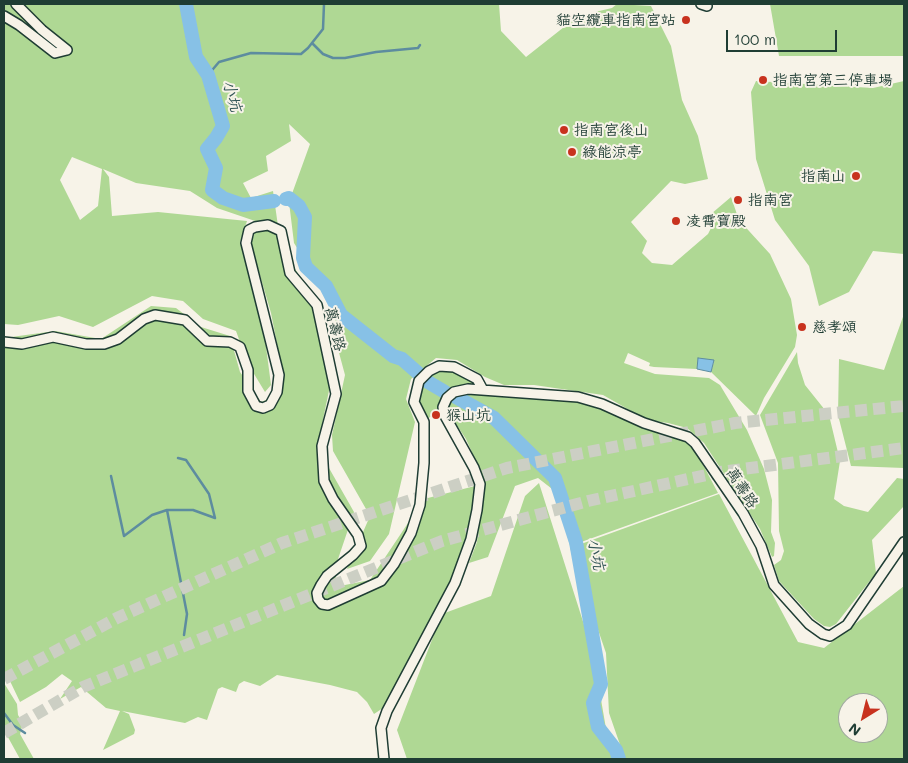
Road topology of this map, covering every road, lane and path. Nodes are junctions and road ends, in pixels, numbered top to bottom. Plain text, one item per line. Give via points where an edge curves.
1 (16, 4) edge
2 (4, 16) edge
3 (4, 342) edge
4 (483, 390) junction
5 (904, 542) edge
6 (901, 549) edge
7 (384, 759) edge

1 - 2 street via 67,50 56,53
3 - 4 street, 萬壽路 via 22,344 53,337 104,344 118,339 144,319 155,316 185,320 207,341 230,342 240,347 248,370 248,391 256,406 263,408 270,405 277,392 279,375 246,244 249,230 255,227 268,225 280,230 290,273 317,306 336,394 322,446 324,481 358,535 360,546 321,585 318,599 328,605 382,582 411,533 420,505 424,463 424,422 414,402 419,381 429,370 439,366 454,367 477,379
4 - 6 street, 萬壽路 via 578,396 688,437 696,443 743,513 761,546 774,585 809,624 823,634 830,636 847,625
4 - 7 street, 萬壽路 via 454,392 443,407 480,484 477,510 471,539 455,583 387,711 381,728
5 - 6 street, 萬壽路

